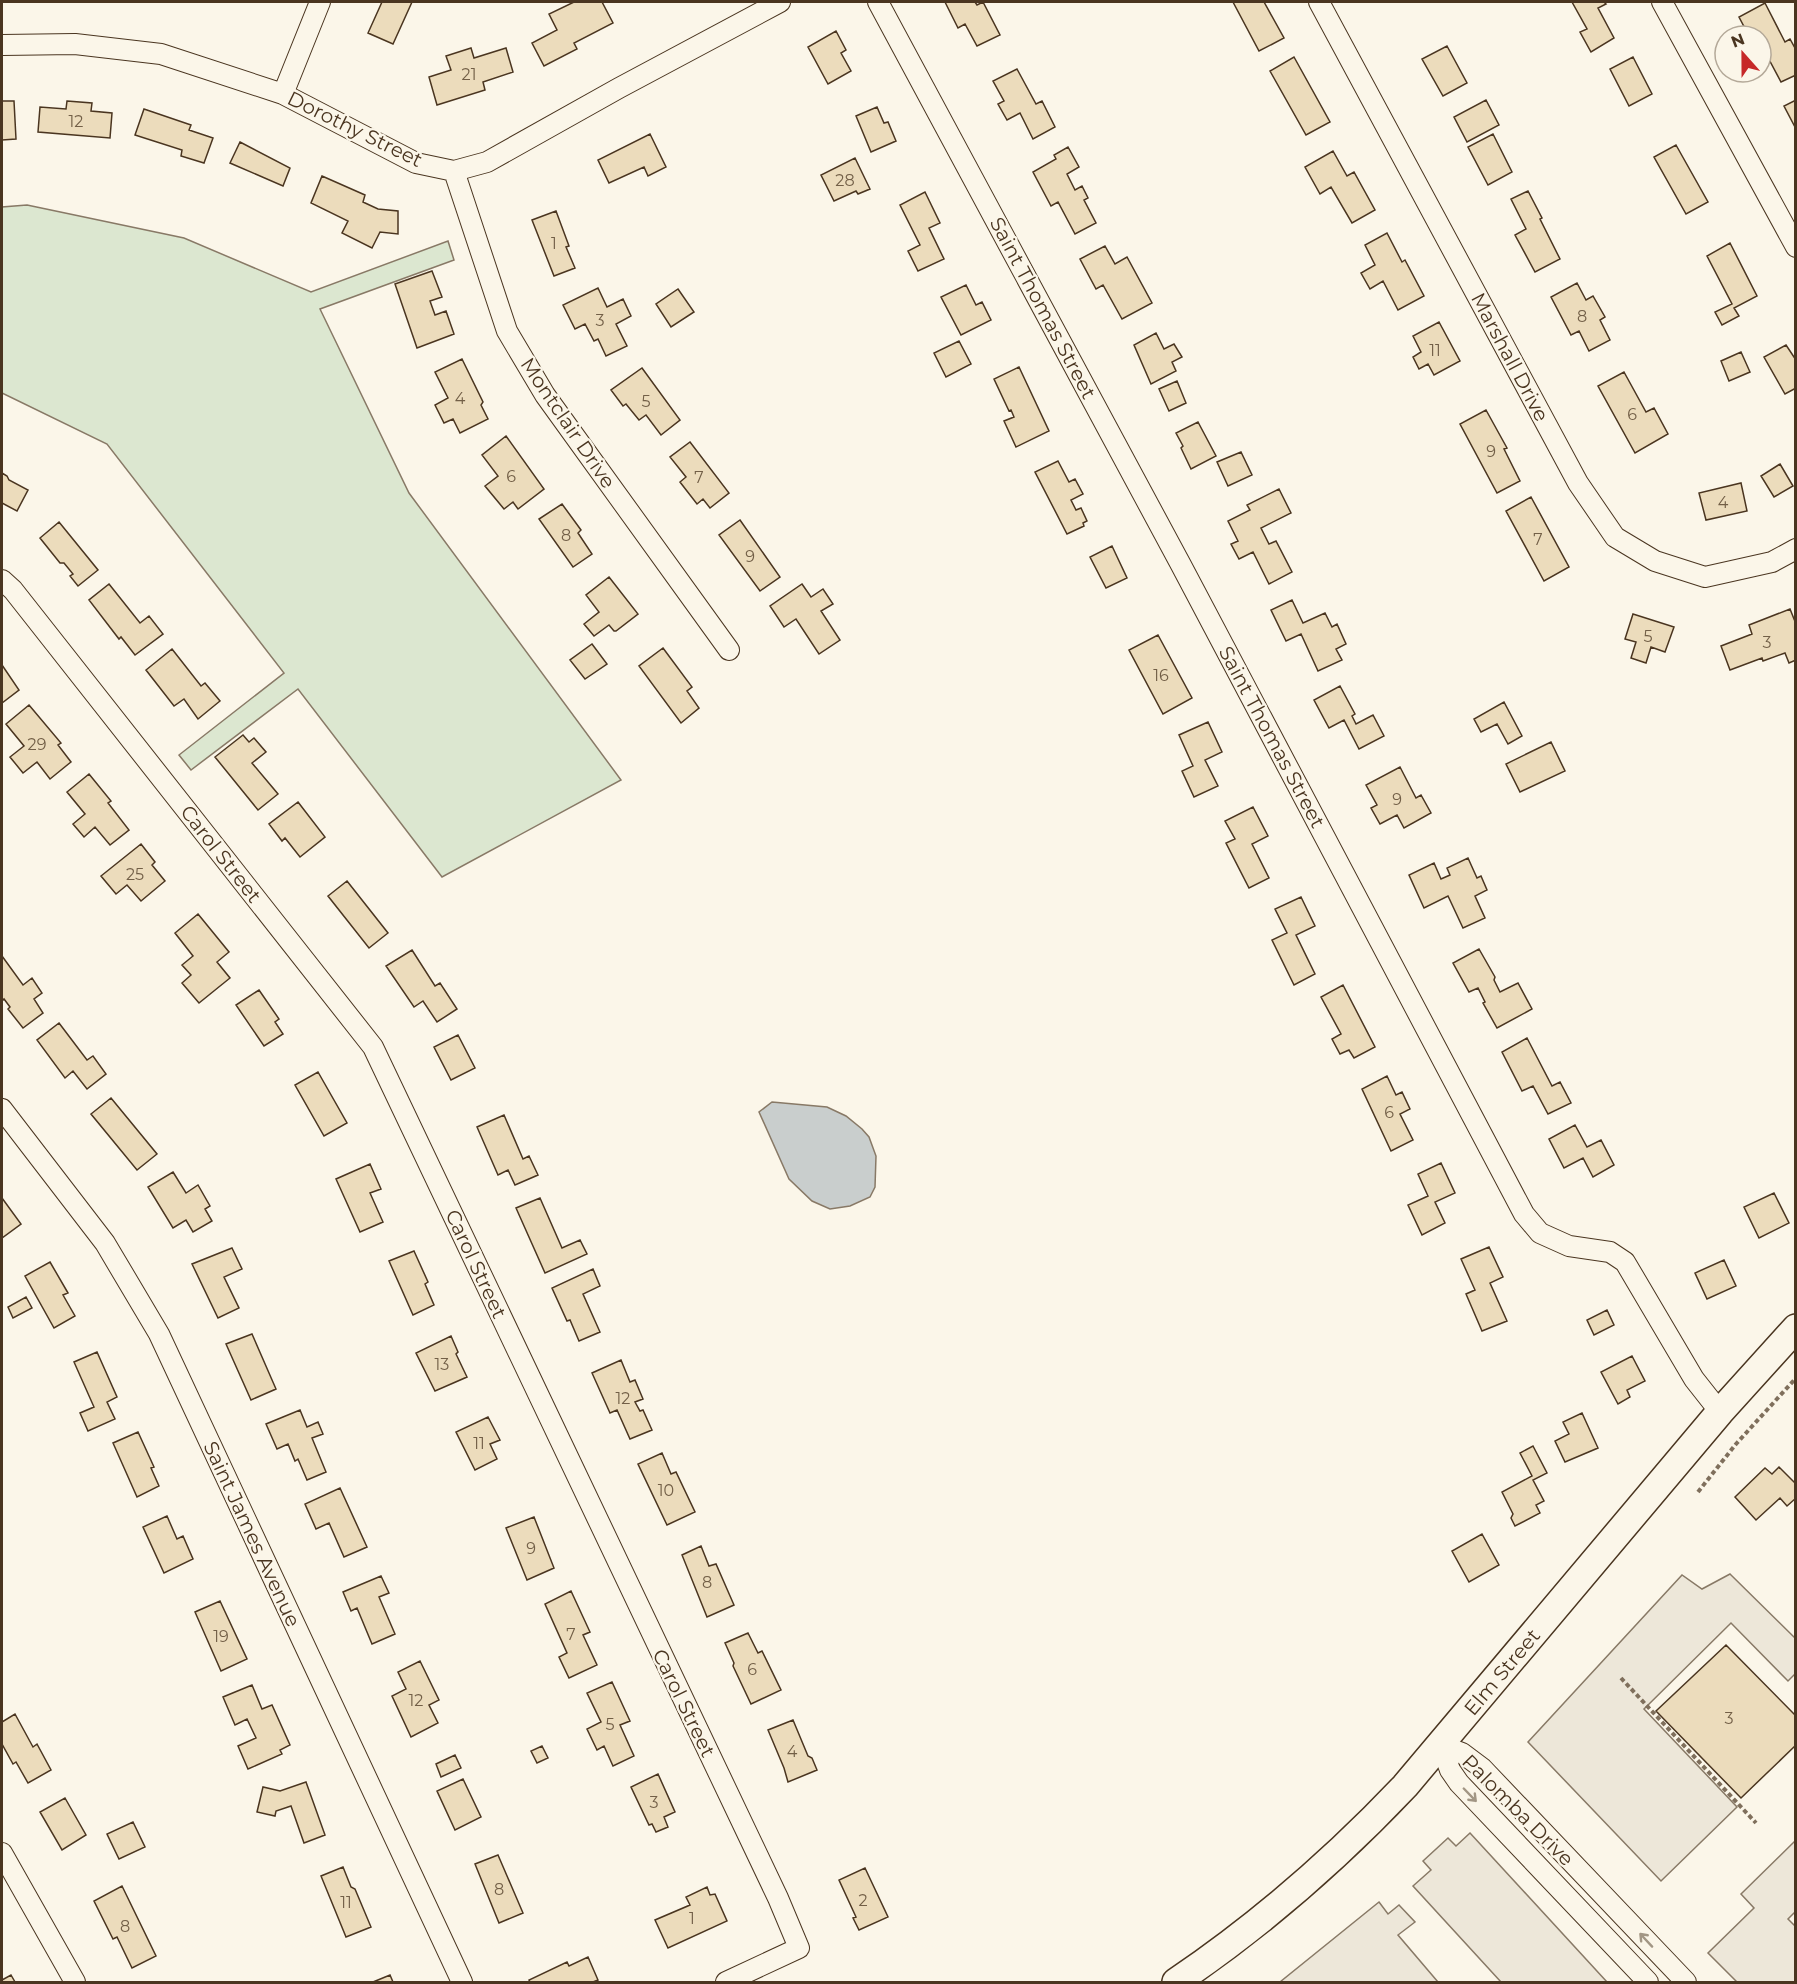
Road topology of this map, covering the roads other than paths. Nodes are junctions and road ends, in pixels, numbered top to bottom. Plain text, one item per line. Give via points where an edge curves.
1 (320, 2) edge
2 (780, 2) edge
3 (878, 2) edge
4 (1319, 2) edge
5 (1662, 2) edge
6 (2, 45) edge
7 (283, 94) junction
8 (454, 171) junction
9 (1796, 247) edge
10 (1796, 549) edge
11 (2, 580) edge
12 (729, 650) dead end
13 (2, 1109) edge
14 (1796, 1328) edge
15 (1720, 1412) junction
16 (1441, 1745) junction
17 (2, 1853) edge
18 (75, 1983) edge
19 (462, 1983) edge
20 (726, 1983) edge
21 (1176, 1983) edge
22 (1648, 1983) edge
23 (1686, 1983) edge

1 - 7 street
2 - 8 street, Dorothy Street via 488,162
3 - 15 street, Saint Thomas Street via 1524,1214 1540,1233 1569,1246 1610,1252 1625,1262 1694,1379
4 - 10 street, Marshall Drive via 1578,483 1616,537 1655,561 1705,577 1772,562
5 - 9 street
6 - 7 street, Dorothy Street via 75,44 161,54
7 - 8 street, Dorothy Street via 416,163
8 - 12 street, Montclair Drive via 507,331 545,395
11 - 20 street, Carol Street via 373,1047 799,1948
13 - 19 street, Saint James Avenue via 105,1243 159,1334
14 - 15 main road, Elm Street
15 - 16 main road, Elm Street
16 - 21 main road, Elm Street via 1333,1860 1259,1923
16 -> 22 street, Palomba Drive via 1459,1783
23 -> 16 street, Palomba Drive via 1482,1768 1462,1753
17 - 18 street

